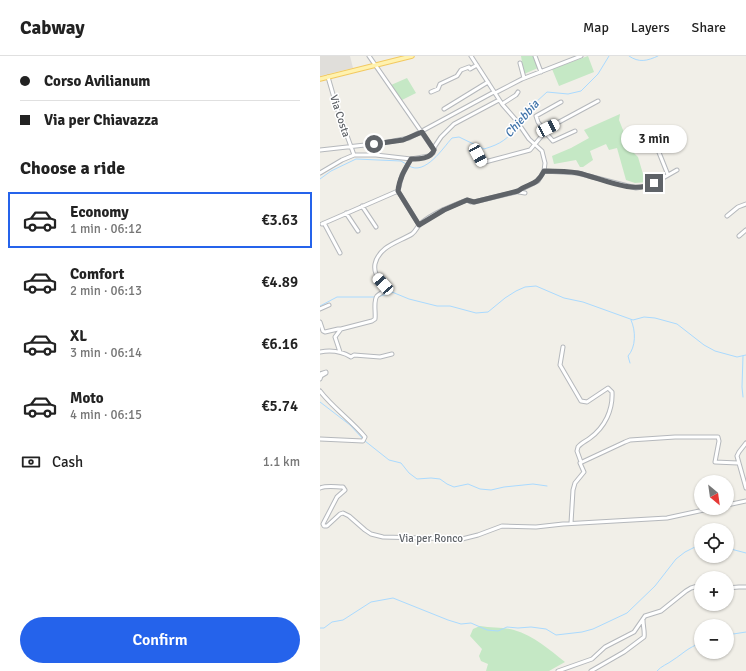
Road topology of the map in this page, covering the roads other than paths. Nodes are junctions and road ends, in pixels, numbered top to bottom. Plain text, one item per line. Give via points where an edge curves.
1 (369, 56) edge
2 (412, 56) edge
3 (471, 56) edge
4 (535, 56) edge
5 (581, 56) edge
6 (520, 63) dead end
7 (375, 65) junction
8 (477, 66) junction
9 (541, 72) junction
10 (328, 77) junction
11 (524, 78) junction
12 (320, 79) edge
13 (488, 82) junction
14 (431, 92) dead end
15 (494, 92) junction
16 (518, 92) dead end
17 (499, 100) junction
18 (598, 101) dead end
19 (561, 102) dead end
20 (502, 104) junction
21 (444, 109) dead end
22 (575, 131) dead end
23 (422, 132) junction
24 (545, 132) junction
25 (535, 144) junction
26 (656, 145) dead end
27 (350, 146) junction
28 (474, 147) dead end
29 (320, 150) edge
30 (434, 150) junction
31 (354, 156) junction
32 (410, 160) junction
33 (677, 170) dead end
34 (544, 171) junction
35 (320, 173) edge
36 (668, 175) junction
37 (398, 191) junction
38 (518, 191) junction
39 (525, 193) dead end
40 (746, 204) edge
41 (362, 206) junction
42 (346, 213) junction
43 (727, 216) dead end
44 (419, 225) junction
45 (376, 228) dead end
46 (746, 230) edge
47 (358, 231) dead end
48 (739, 236) dead end
49 (340, 253) dead end
50 (329, 305) dead end
51 (320, 309) edge
52 (320, 322) edge
53 (341, 329) junction
54 (564, 347) dead end
55 (320, 352) edge
56 (340, 352) junction
57 (392, 354) dead end
58 (320, 374) edge
59 (320, 379) edge
60 (320, 390) edge
61 (320, 439) edge
62 (746, 443) edge
63 (582, 462) junction
64 (738, 464) junction
65 (320, 488) edge
66 (746, 488) edge
67 (746, 501) edge
68 (734, 503) edge
69 (694, 512) edge
70 (571, 523) junction
71 (694, 587) edge
72 (734, 587) edge
73 (746, 588) edge
74 (643, 620) junction
75 (558, 671) edge
76 (591, 671) edge

1 - 7 street
2 - 7 main road
3 - 8 street
4 - 9 street
5 - 9 street
6 - 11 street
7 - 10 main road
7 - 23 street
8 - 13 street
8 - 14 street via 461,70 457,76 440,84 438,89
9 - 11 street
10 - 12 main road
10 - 27 street, Via Costa
11 - 15 street
13 - 15 street
13 - 21 street
15 - 17 street
15 - 23 street
16 - 20 street
17 - 20 street
17 - 30 street via 454,124 441,137
18 - 24 street
19 - 24 street via 536,116
20 - 25 street
22 - 24 street via 553,141
23 - 27 street via 403,140
23 - 30 street
24 - 25 street
25 - 28 street via 530,150 485,162 482,162
25 - 34 street via 542,151
26 - 36 street
27 - 29 street
27 - 31 street, Via Costa
30 - 32 street via 432,155
31 - 32 street via 376,155
31 - 35 street
32 - 37 street
33 - 36 street
34 - 36 street via 577,173 636,188 649,186
34 - 38 street via 538,181
37 - 41 street
37 - 44 street
38 - 39 street
38 - 44 street via 474,202 467,200
40 - 43 street
41 - 42 street
41 - 45 street
42 - 47 street
42 - 49 street via 323,224
44 - 53 street via 415,232 395,242 379,255 375,273 385,289 377,297 376,318
46 - 48 street
50 - 51 street
52 - 53 street via 325,332
53 - 56 street via 335,337
54 - 63 street via 560,365 581,401 587,402 608,388 612,392 611,408 607,418 594,435 578,447
55 - 56 street
56 - 57 street via 351,357 380,357
58 - 59 street via 326,372
60 - 61 street via 365,436 364,440
62 - 64 street via 738,452
63 - 64 street via 630,440 703,436 719,439 715,462
63 - 70 street via 584,472 573,490
64 - 66 street
65 - 70 street, Via per Ronco via 343,487 345,490 333,505 324,526 343,513 364,530 383,538 462,539 502,526 536,527
67 - 68 street
69 - 70 street, Via per Ronco via 667,518
71 - 74 street via 666,608 645,616
72 - 73 street
74 - 75 street via 634,632 605,647 592,659
74 - 76 street via 644,637

